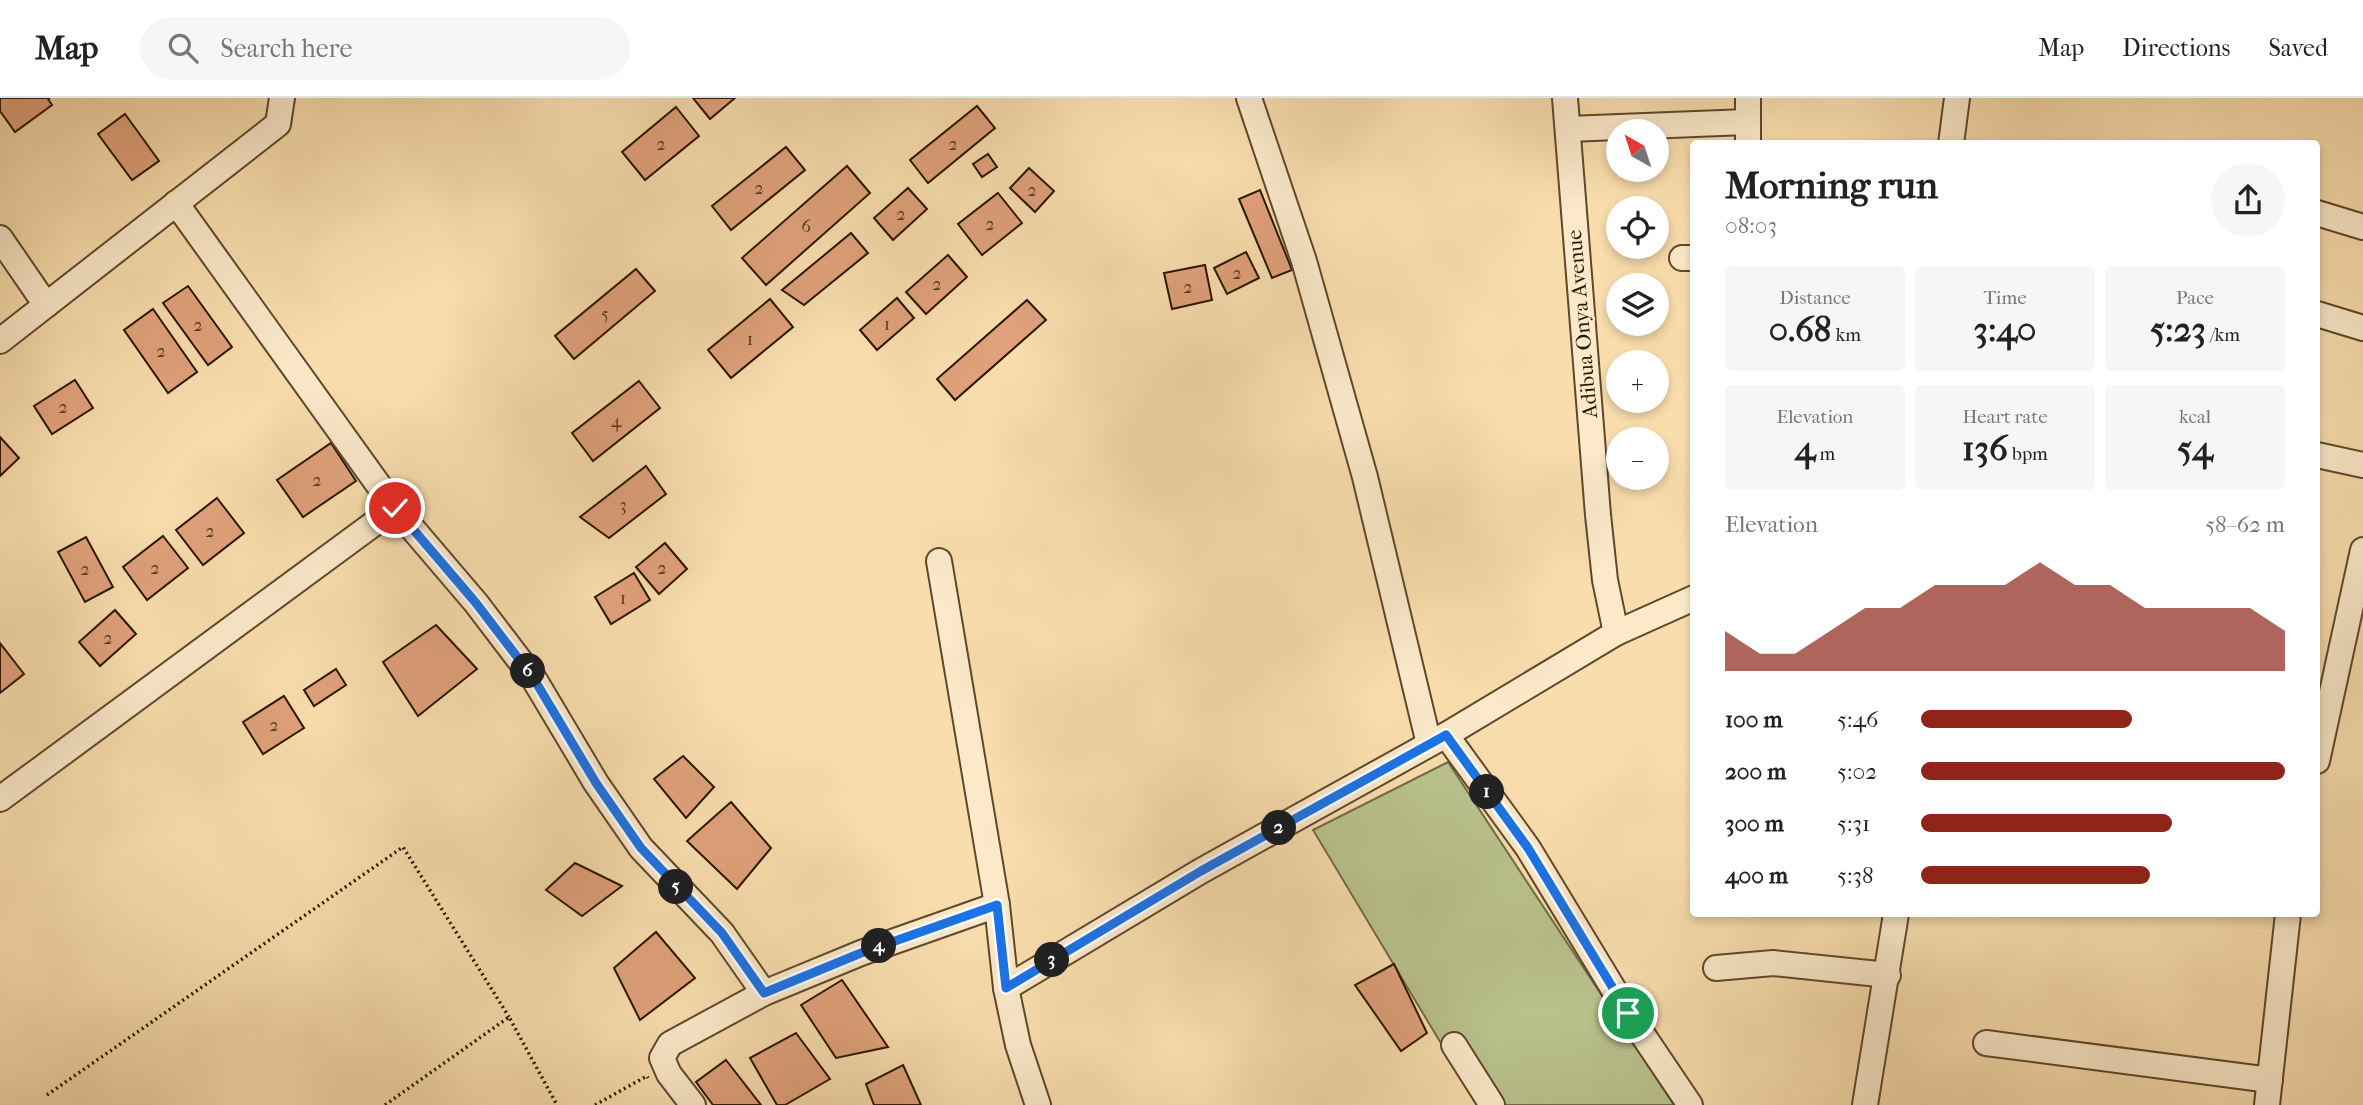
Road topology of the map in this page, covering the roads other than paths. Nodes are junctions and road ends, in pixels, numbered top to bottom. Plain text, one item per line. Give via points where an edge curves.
1 (282, 98) edge
2 (1250, 98) edge
3 (1565, 98) edge
4 (1957, 98) edge
5 (1748, 121) edge
6 (1568, 129) junction
7 (1952, 140) edge
8 (176, 203) junction
9 (2320, 214) edge
10 (2363, 227) edge
11 (0, 238) edge
12 (46, 305) junction
13 (2320, 315) edge
14 (2363, 328) edge
15 (0, 341) edge
16 (2320, 456) edge
17 (2363, 465) edge
18 (395, 508) junction
19 (2363, 550) edge
20 (939, 561) dead end
21 (1690, 600) edge
22 (1616, 633) junction
23 (1437, 740) junction
24 (2320, 747) edge
25 (0, 799) edge
26 (997, 905) junction
27 (1896, 917) edge
28 (2288, 917) edge
29 (1716, 968) dead end
30 (1888, 975) junction
31 (1006, 988) junction
32 (764, 993) junction
33 (1986, 1042) dead end
34 (1454, 1045) dead end
35 (2270, 1080) junction
36 (693, 1105) edge
37 (1038, 1105) edge
38 (1492, 1105) edge
39 (1690, 1105) edge
40 (1865, 1105) edge
41 (2267, 1105) edge

1 - 8 street via 278,124
2 - 23 street via 1304,261
3 - 6 street, Adibua Onya Avenue
4 - 7 street
5 - 6 street
6 - 22 street, Adibua Onya Avenue via 1598,515
8 - 12 street
8 - 18 street
9 - 10 street
11 - 12 street
12 - 15 street
13 - 14 street
16 - 17 street
18 - 25 street
18 - 32 street via 534,679 641,848 722,933
19 - 24 street
20 - 26 street
21 - 22 street
22 - 23 street
23 - 31 street via 1201,871
23 - 39 street via 1528,848
26 - 31 street
26 - 32 street
27 - 30 street
28 - 35 street
29 - 30 street via 1773,963
30 - 40 street
31 - 37 street via 1017,1045
32 - 36 street via 670,1044 662,1058
33 - 35 street
34 - 38 street
35 - 41 street

